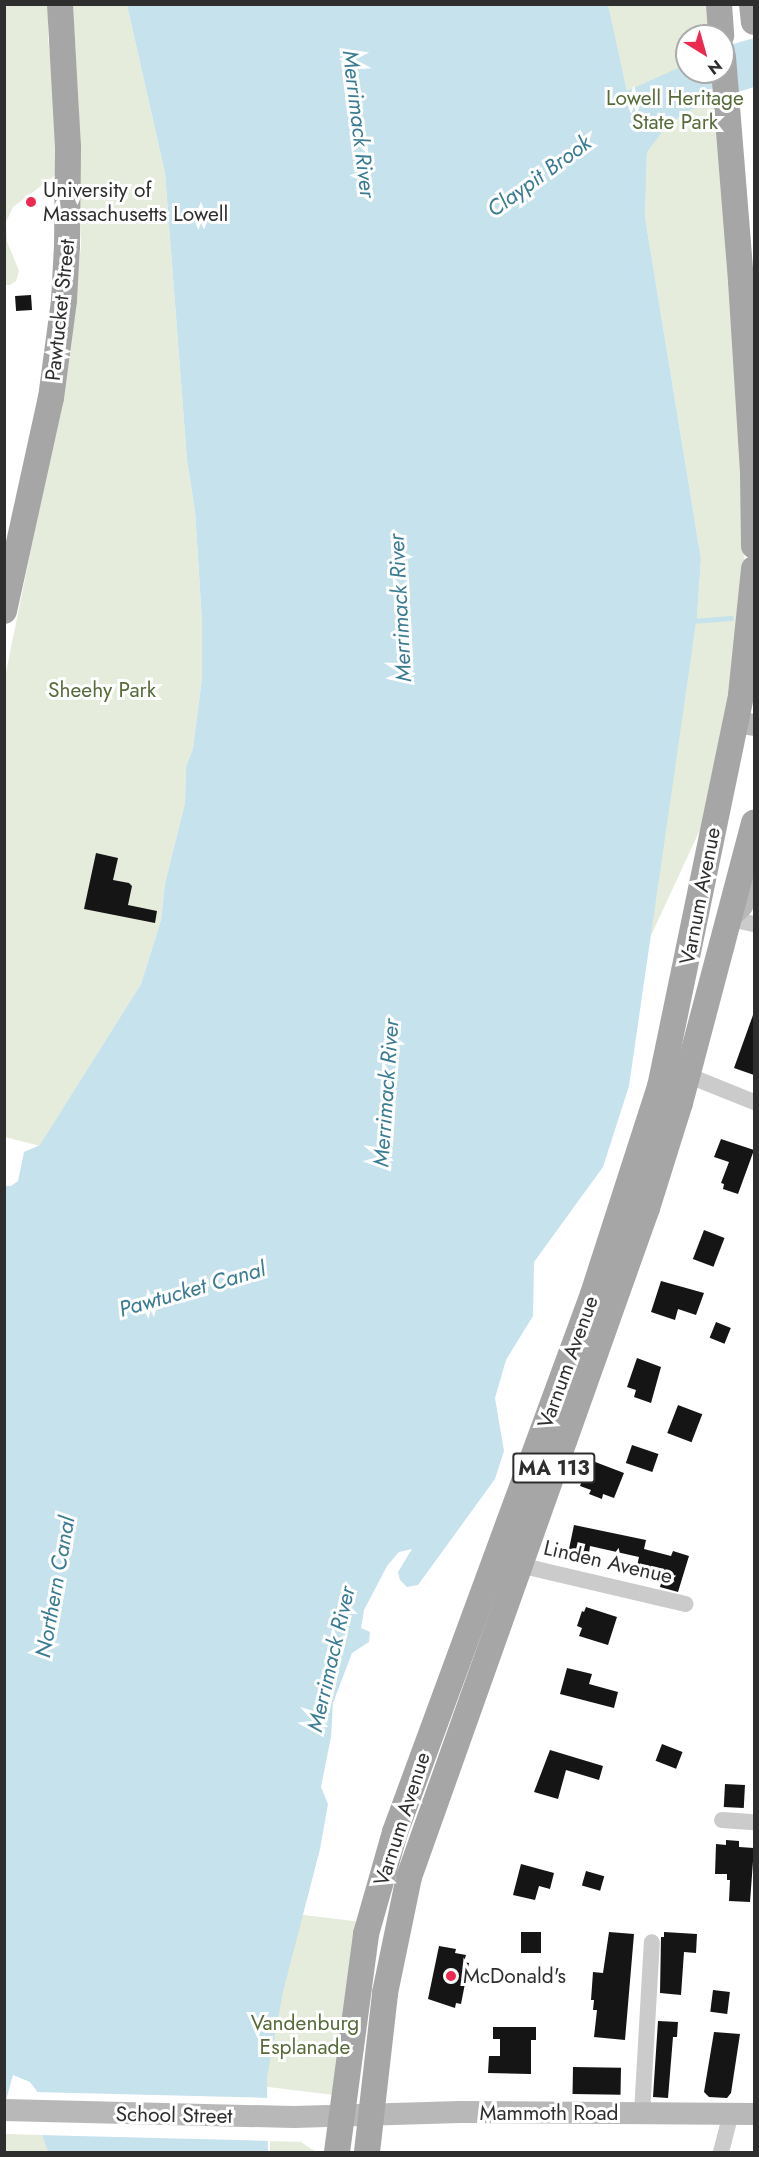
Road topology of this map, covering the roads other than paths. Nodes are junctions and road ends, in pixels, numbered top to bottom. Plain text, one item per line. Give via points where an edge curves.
1 (60, 4) edge
2 (719, 4) edge
3 (752, 4) edge
4 (754, 22) edge
5 (720, 24) edge
6 (725, 84) edge
7 (754, 546) edge
8 (754, 569) edge
9 (4, 611) edge
10 (745, 724) edge
11 (754, 823) edge
12 (754, 875) edge
13 (742, 921) edge
14 (687, 1075) junction
15 (754, 1102) edge
16 (519, 1565) junction
17 (686, 1604) dead end
18 (722, 1820) dead end
19 (754, 1822) edge
20 (652, 1942) dead end
21 (4, 2110) edge
22 (642, 2113) junction
23 (731, 2114) junction
24 (754, 2114) edge
25 (343, 2116) junction
26 (372, 2116) junction
27 (337, 2152) edge
28 (367, 2152) edge
29 (721, 2152) edge

1 - 9 main road, Pawtucket Street via 68,147 64,300 51,398
2 - 5 main road
3 - 4 main road
6 - 7 main road via 753,461
8 - 10 main road, MA 113 via 741,695
10 - 25 main road, Varnum Avenue / MA 113 via 651,1117 593,1294 409,1792 372,1910 356,1996
11 - 13 main road, Varnum Avenue / MA 113
12 - 13 main road, Varnum Avenue via 742,906
13 - 14 main road, Varnum Avenue / MA 113
14 - 15 street
14 - 16 main road, Varnum Avenue / MA 113 via 627,1268
16 - 17 street, Linden Avenue
16 - 26 main road, Varnum Avenue / MA 113 via 409,1877 385,1993
18 - 19 street
20 - 22 street
21 - 25 main road, School Street
22 - 23 main road, Mammoth Road
22 - 26 main road, Mammoth Road via 460,2112
23 - 24 main road, Mammoth Road
23 - 29 street
25 - 26 main road, Mammoth Road
25 - 27 main road, MA 113
26 - 28 main road, MA 113

